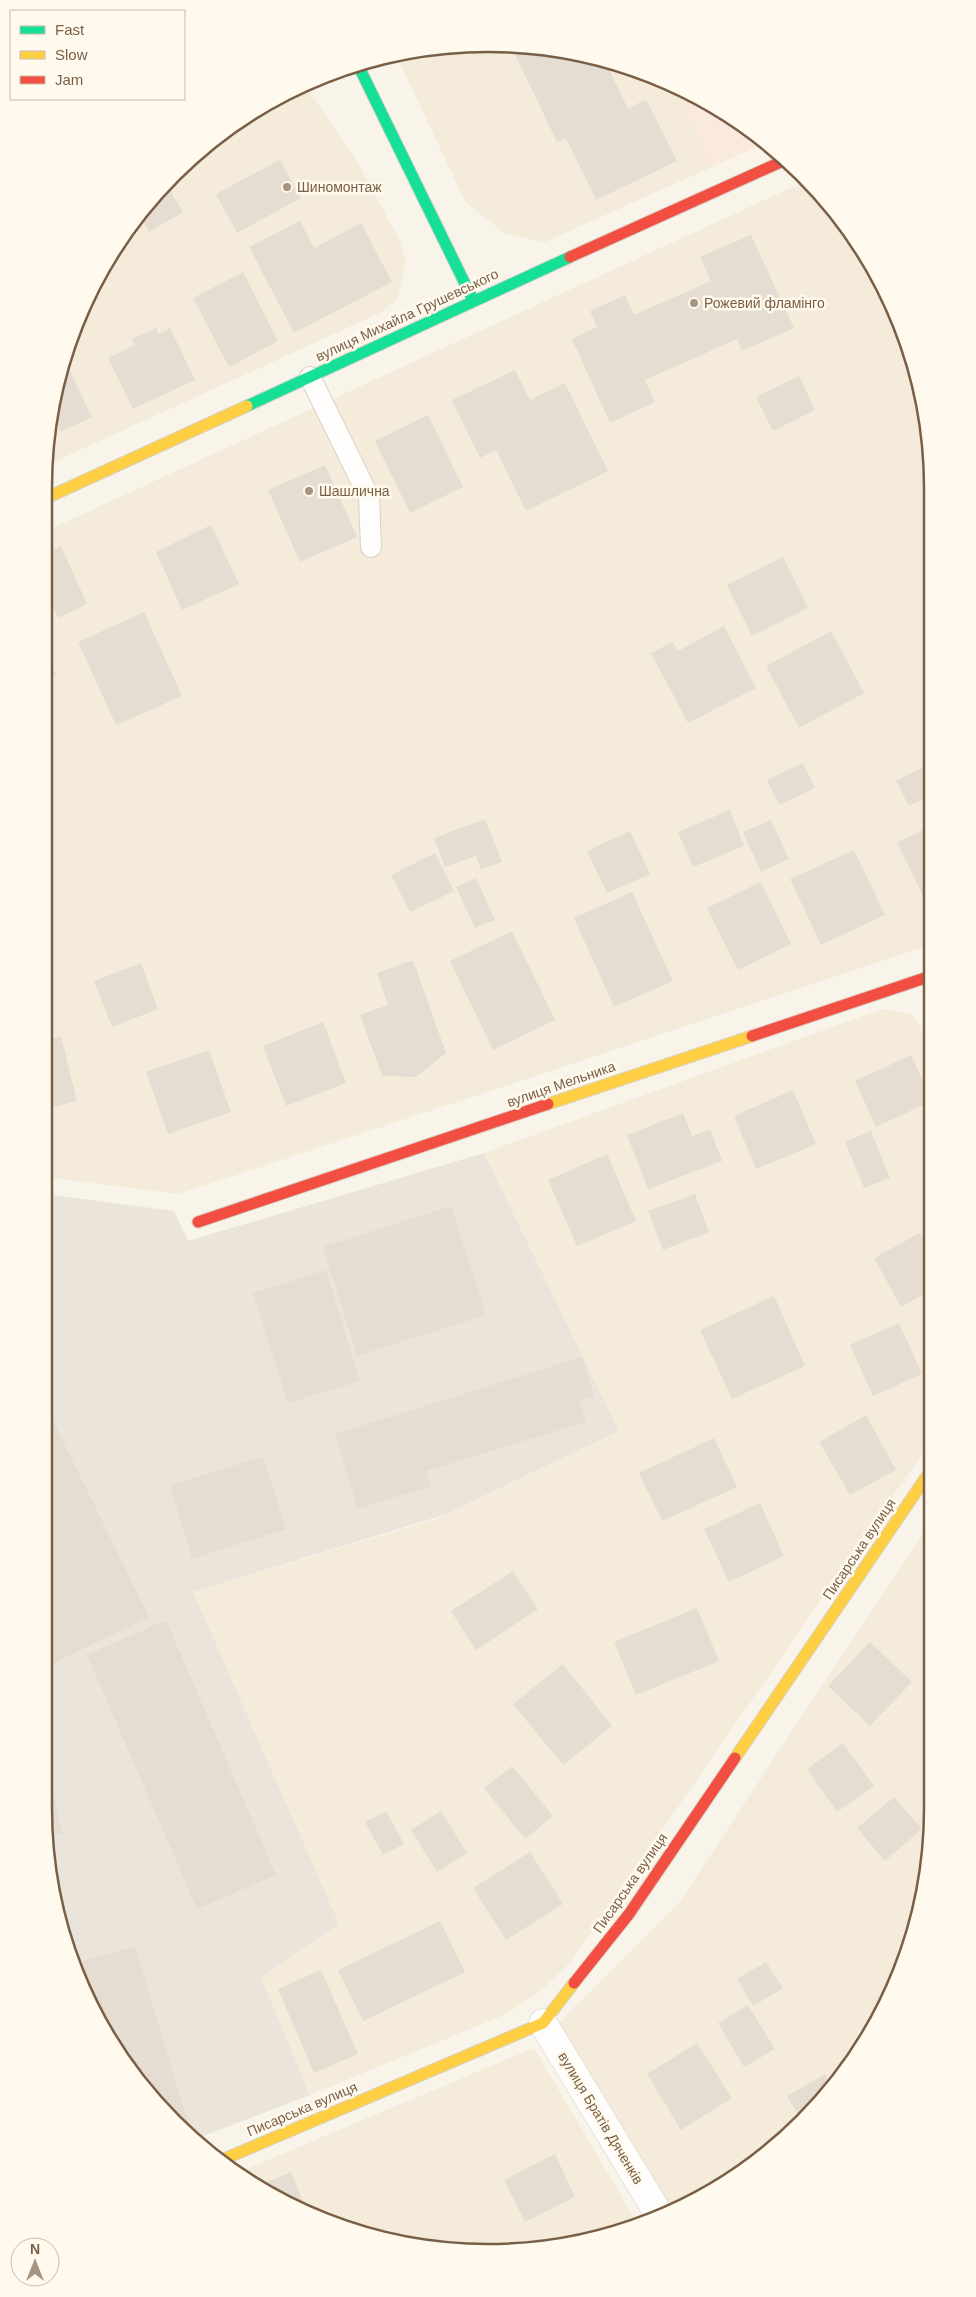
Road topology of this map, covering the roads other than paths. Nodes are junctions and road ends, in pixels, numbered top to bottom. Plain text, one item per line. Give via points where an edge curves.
1 (362, 71) edge
2 (778, 163) edge
3 (474, 300) junction
4 (310, 377) junction
5 (52, 495) edge
6 (372, 547) dead end
7 (924, 979) edge
8 (198, 1222) dead end
9 (924, 1480) edge
10 (543, 2023) junction
11 (227, 2158) edge
12 (656, 2210) edge

1 - 3 street
2 - 3 street, вулиця Михайла Грушевського
3 - 4 street, вулиця Михайла Грушевського
4 - 5 street, вулиця Михайла Грушевського
4 - 6 lane via 370,497
7 - 8 street, вулиця Мельника
9 - 10 street, Писарська вулиця via 629,1914
10 - 11 street, Писарська вулиця
10 - 12 street, вулиця Братів Дяченків

